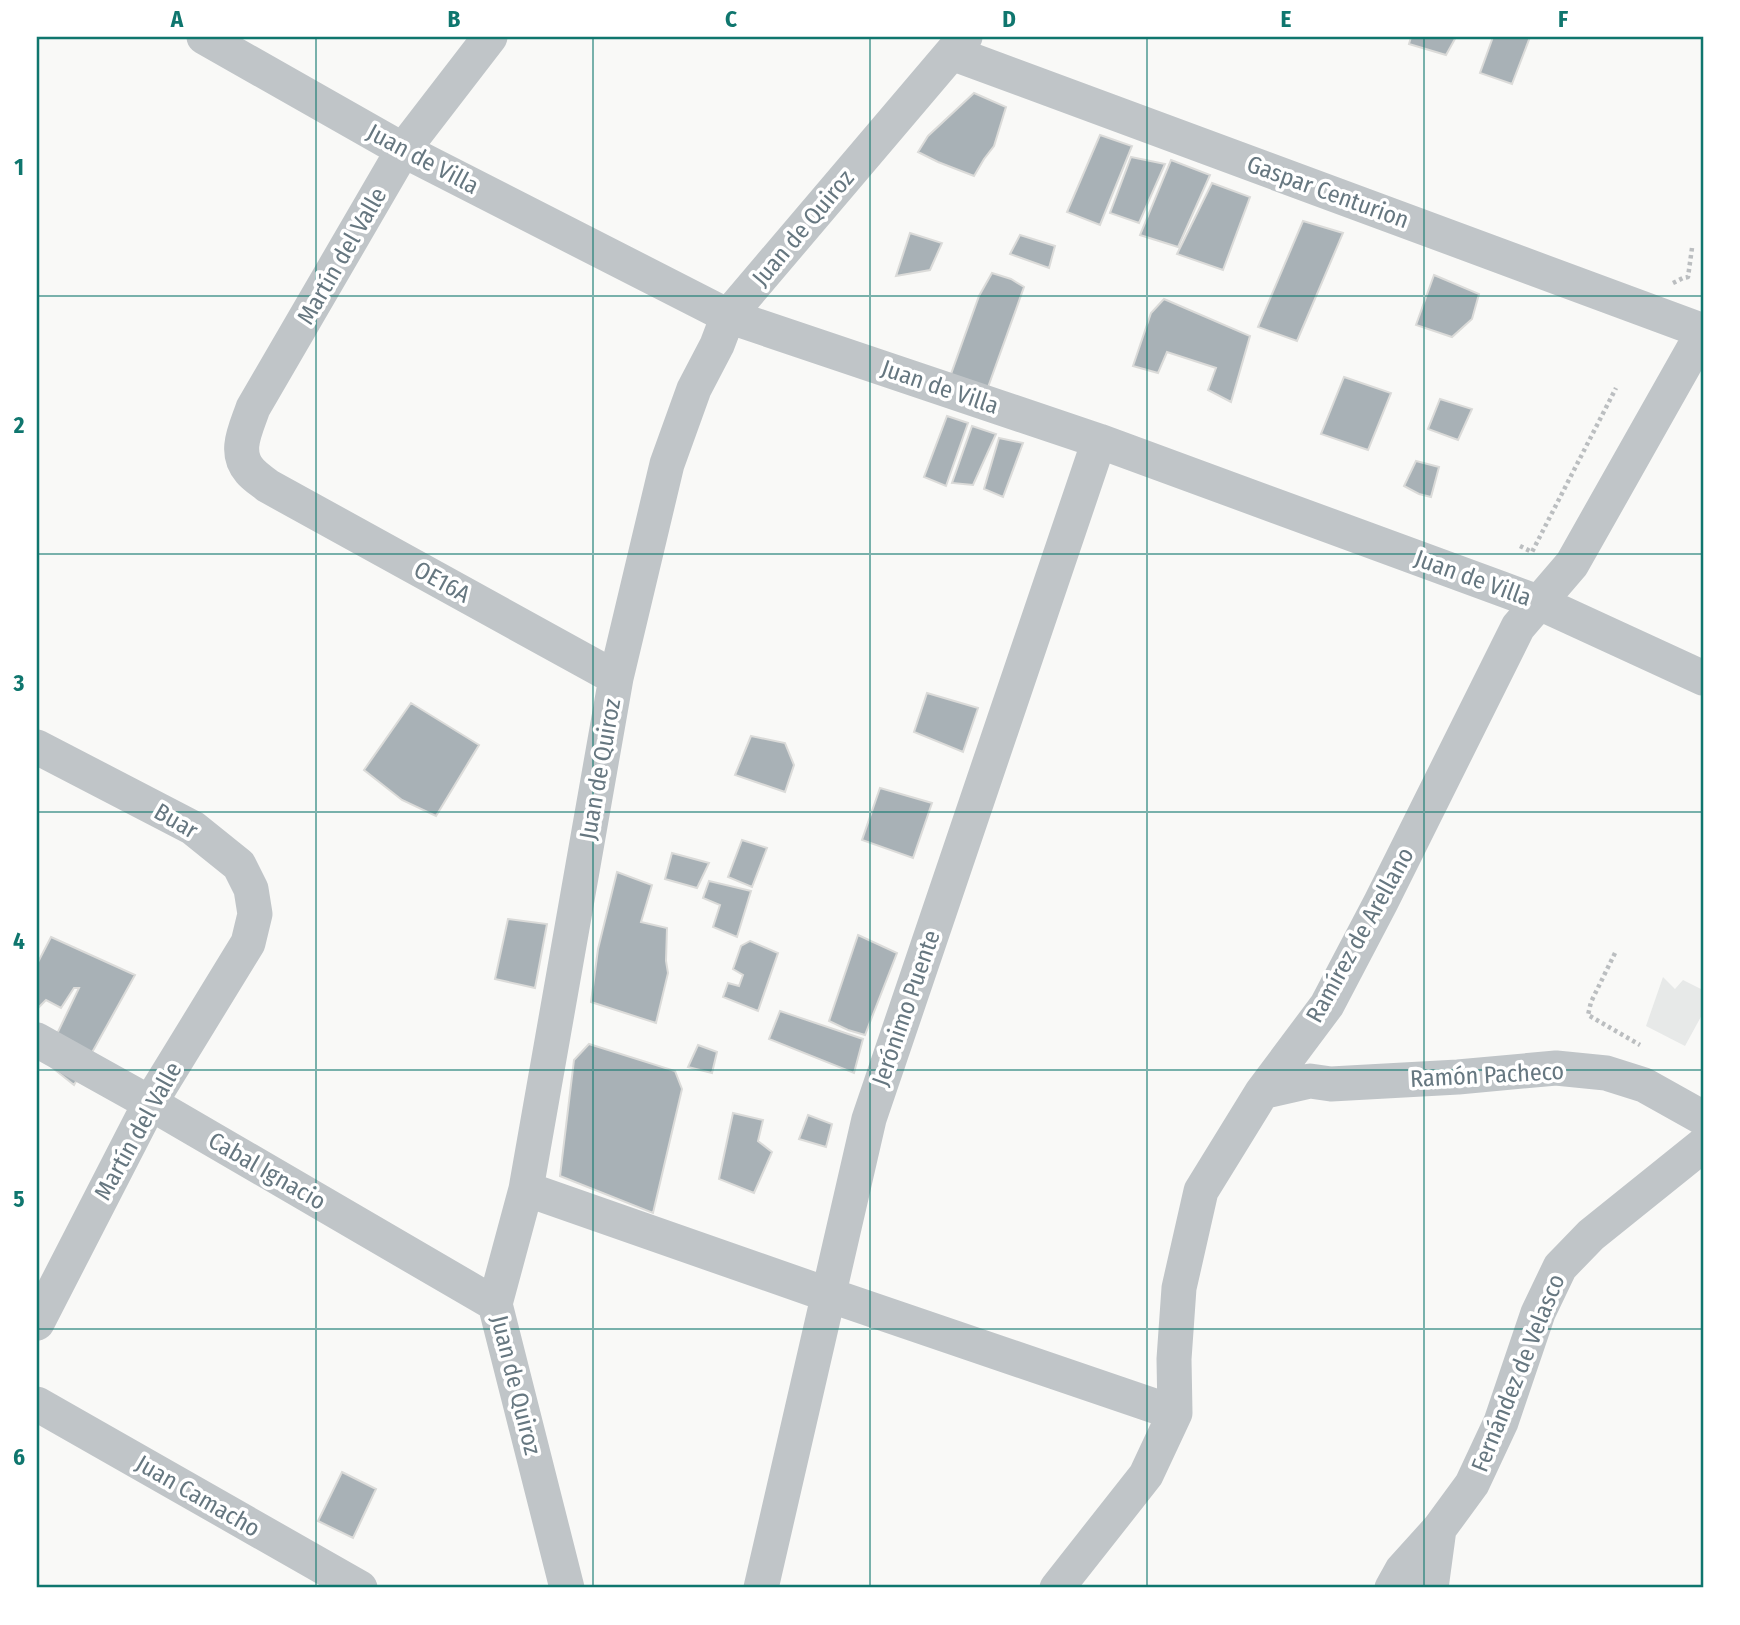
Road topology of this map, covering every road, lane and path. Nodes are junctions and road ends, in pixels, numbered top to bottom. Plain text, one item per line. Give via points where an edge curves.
1 (204, 37) edge
2 (490, 37) edge
3 (959, 45) edge
4 (403, 150) junction
5 (1692, 247) dead end
6 (1683, 278) dead end
7 (728, 316) junction
8 (1703, 331) edge
9 (1616, 388) dead end
10 (1099, 441) junction
11 (268, 486) joint
12 (1520, 546) dead end
13 (1540, 603) junction
14 (1703, 677) edge
15 (616, 678) junction
16 (37, 747) edge
17 (248, 943) joint
18 (1615, 953) dead end
19 (1591, 1002) dead end
20 (37, 1040) edge
21 (1262, 1092) junction
22 (150, 1103) junction
23 (1703, 1118) edge
24 (1703, 1145) edge
25 (526, 1189) junction
26 (829, 1295) junction
27 (495, 1304) junction
28 (37, 1323) edge
29 (37, 1405) edge
30 (1175, 1413) junction
31 (1439, 1529) junction
32 (360, 1588) edge
33 (566, 1588) edge
34 (761, 1588) edge
35 (1057, 1588) edge
36 (1392, 1588) edge
37 (1431, 1588) edge

1 - 4 street, Juan de Villa
2 - 4 street, Martín del Valle
3 - 7 street, Juan de Quiroz
3 - 8 street, Gaspar Centurion
4 - 7 street, Juan de Villa
4 - 11 street, Martín del Valle via 253,408 241,441 243,460
5 - 6 path via 1688,277
7 - 10 street, Juan de Villa
7 - 15 street, Juan de Quiroz via 694,389 667,464
8 - 13 street, Ramírez de Arellano via 1572,564
9 - 12 path via 1532,552
10 - 13 street, Juan de Villa
10 - 26 street, Jerónimo Puente via 869,1119
11 - 15 street, OE16A
13 - 14 street, Juan de Villa
13 - 21 street, Ramírez de Arellano via 1518,627 1327,1005
15 - 25 street, Juan de Quiroz
16 - 17 street, Buar via 193,828 239,866 251,889 256,914
17 - 22 street, Martín del Valle
18 - 19 path
20 - 22 street, Cabal Ignacio
21 - 23 street, Ramón Pacheco via 1310,1082 1556,1068 1606,1073 1644,1085
21 - 30 street, Ramírez de Arellano via 1201,1191 1179,1288
22 - 27 street, Cabal Ignacio
22 - 28 street, Martín del Valle
24 - 31 street, Fernández de Velasco via 1591,1235 1560,1267 1538,1312 1501,1422 1472,1484
25 - 26 street
25 - 27 street, Juan de Quiroz
26 - 30 street
26 - 34 street, Jerónimo Puente
27 - 33 street, Juan de Quiroz
29 - 32 street, Juan Camacho
30 - 35 street, Ramírez de Arellano via 1146,1475
31 - 36 street, Fernández de Velasco
31 - 37 street

